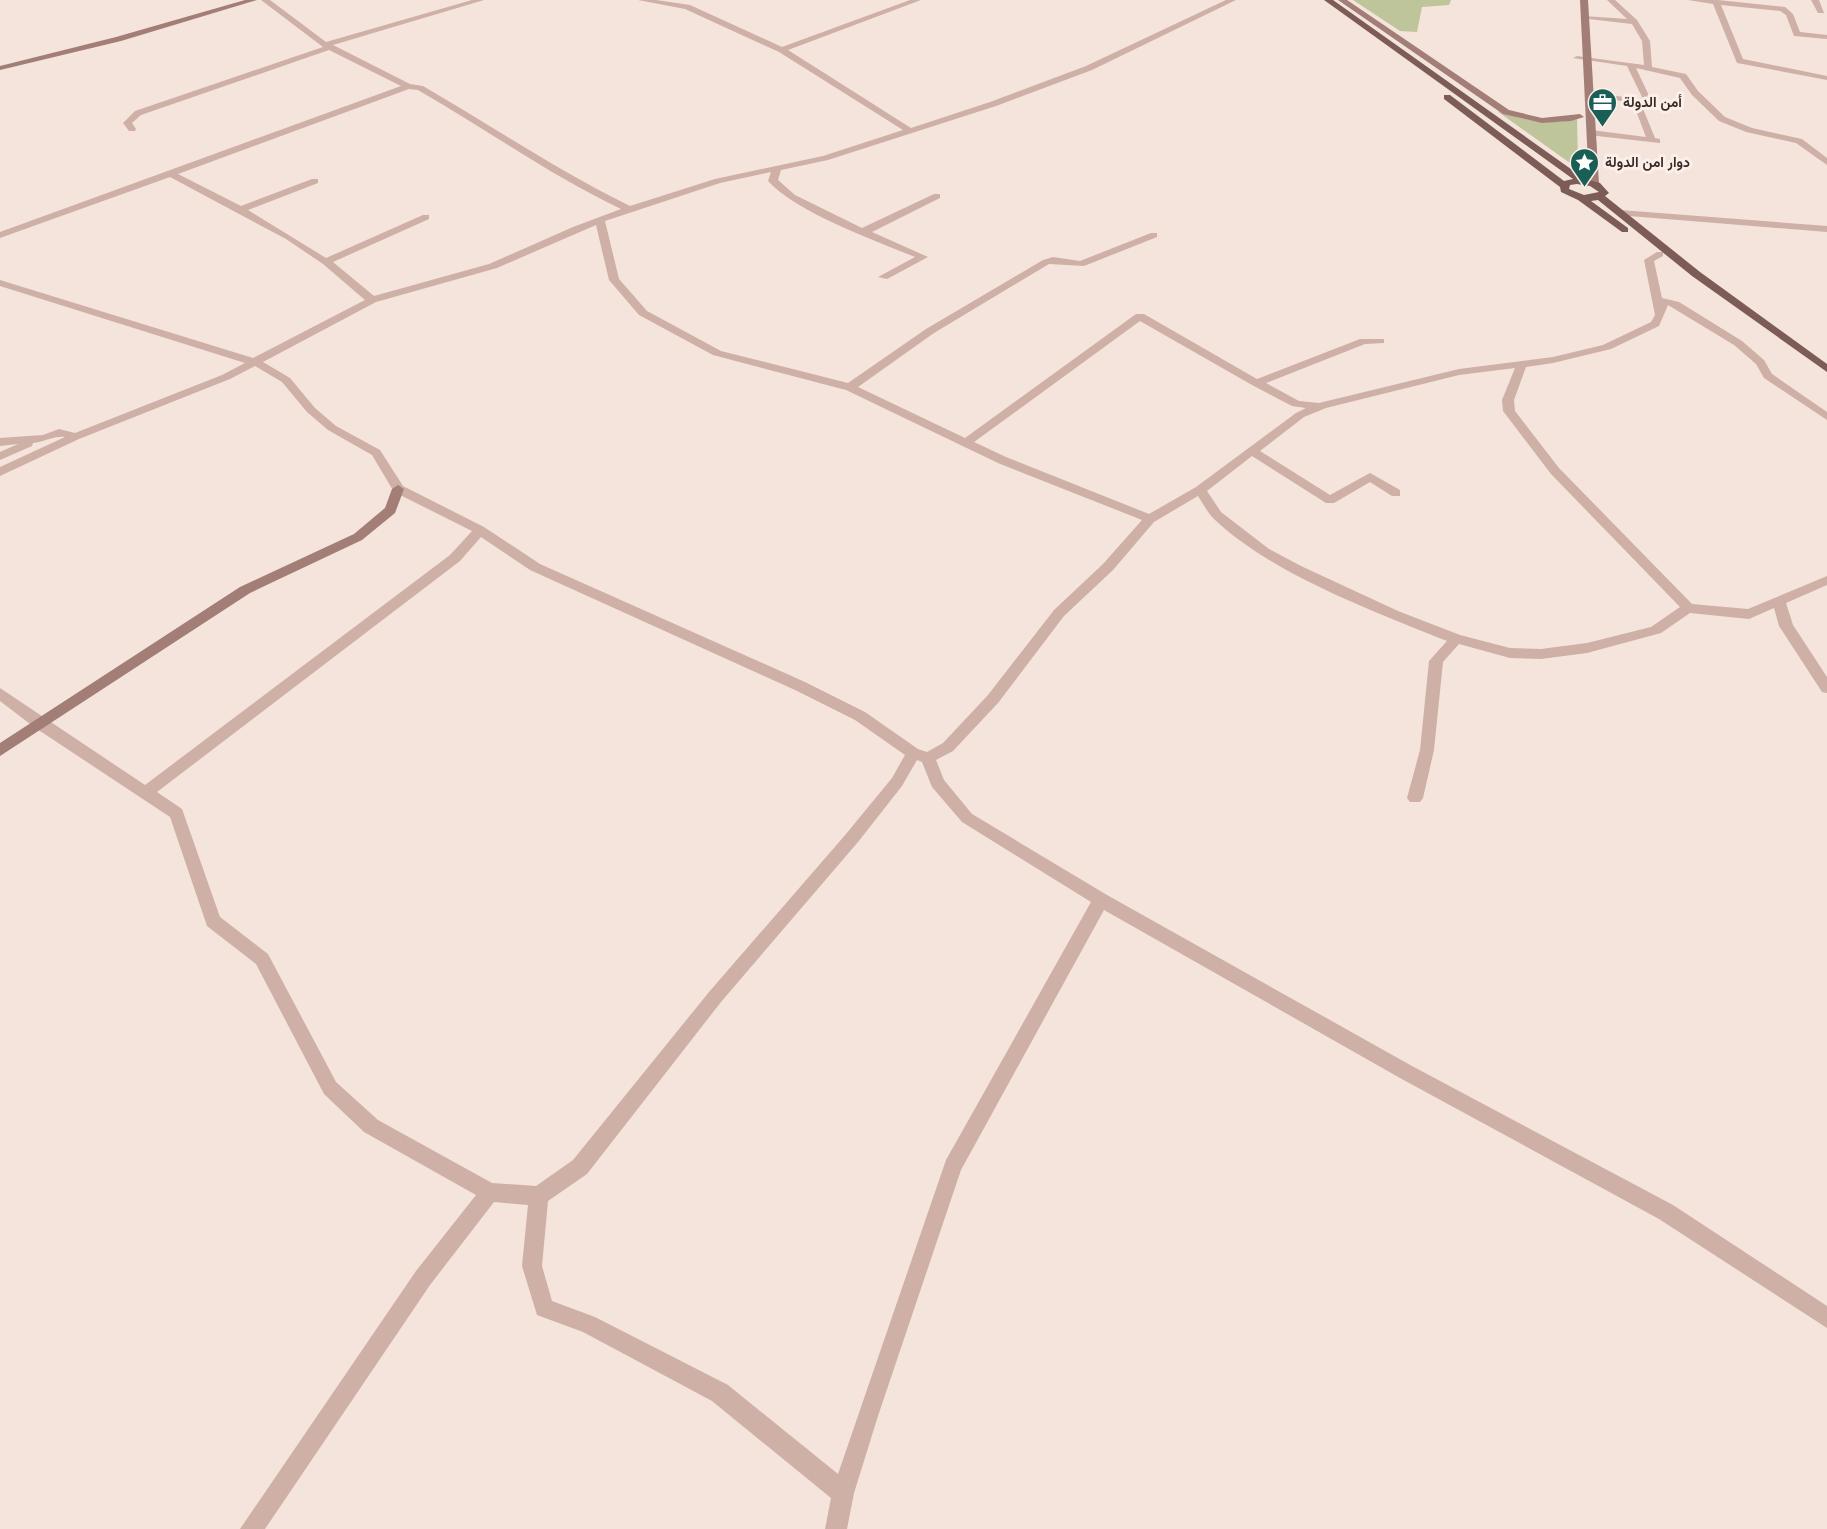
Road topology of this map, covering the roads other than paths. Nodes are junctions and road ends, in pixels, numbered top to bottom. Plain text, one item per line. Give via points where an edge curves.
1 (236, 0) edge
2 (253, 0) edge
3 (265, 0) edge
4 (480, 0) edge
5 (642, 0) edge
6 (682, 0) edge
7 (917, 0) edge
8 (1232, 0) edge
9 (1342, 0) edge
10 (1584, 0) edge
11 (1611, 0) edge
12 (1692, 0) edge
13 (1779, 0) edge
14 (1815, 0) edge
15 (1711, 1) edge
16 (1325, 3) edge
17 (667, 5) junction
18 (1782, 9) junction
19 (1821, 11) dead end
20 (1574, 12) dead end
21 (1584, 18) junction
22 (1634, 22) junction
23 (1792, 23) junction
24 (1575, 24) dead end
25 (1804, 24) dead end
26 (1827, 37) edge
27 (1404, 43) junction
28 (328, 46) junction
29 (1391, 46) junction
30 (1577, 46) dead end
31 (1379, 47) junction
32 (782, 50) junction
33 (1582, 58) junction
34 (1630, 64) junction
35 (0, 66) edge
36 (1648, 68) junction
37 (1578, 69) dead end
38 (1827, 78) edge
39 (408, 86) junction
40 (1589, 95) junction
41 (1636, 101) junction
42 (1580, 105) dead end
43 (1499, 108) junction
44 (1483, 110) junction
45 (1580, 117) junction
46 (132, 129) dead end
47 (909, 130) junction
48 (1592, 133) junction
49 (1827, 162) edge
50 (777, 168) junction
51 (171, 174) junction
52 (315, 181) dead end
53 (1587, 182) junction
54 (1564, 185) junction
55 (937, 196) dead end
56 (1600, 197) junction
57 (1581, 198) junction
58 (629, 209) junction
59 (240, 210) junction
60 (1620, 213) junction
61 (426, 217) dead end
62 (600, 220) junction
63 (1827, 229) edge
64 (861, 231) junction
65 (0, 235) edge
66 (1154, 235) dead end
67 (1660, 254) junction
68 (326, 262) junction
69 (1696, 274) junction
70 (883, 277) dead end
71 (0, 283) edge
72 (372, 300) junction
73 (1660, 315) junction
74 (1380, 341) dead end
75 (255, 362) junction
76 (1522, 364) junction
77 (1827, 369) edge
78 (1256, 383) junction
79 (850, 387) junction
80 (1322, 406) junction
81 (1827, 417) edge
82 (75, 437) junction
83 (45, 438) junction
84 (0, 442) edge
85 (966, 442) junction
86 (1252, 451) junction
87 (0, 456) edge
88 (0, 471) edge
89 (398, 489) junction
90 (1200, 490) junction
91 (1396, 493) dead end
92 (1150, 519) junction
93 (480, 530) junction
94 (1827, 580) edge
95 (1778, 600) junction
96 (1688, 608) junction
97 (1456, 639) junction
98 (1827, 688) edge
99 (0, 693) edge
100 (39, 723) junction
101 (0, 750) edge
102 (921, 756) junction
103 (146, 792) junction
104 (1415, 798) dead end
105 (1101, 900) junction
106 (489, 1192) junction
107 (539, 1196) junction
108 (1827, 1318) edge
109 (843, 1493) junction
110 (251, 1529) edge
111 (836, 1529) edge

1 - 35 main road
2 - 35 main road via 118,39
3 - 28 street
4 - 28 street
5 - 17 street
6 - 17 street
7 - 32 street
8 - 47 street via 1089,68
9 - 27 main road
10 - 21 main road
11 - 22 street
12 - 15 street
13 - 18 street
14 - 19 street
15 - 18 street
15 - 38 street via 1740,61
16 - 29 main road
16 - 31 main road
17 - 32 street via 687,7
18 - 23 street
20 - 24 main road
21 - 22 street
21 - 33 main road
22 - 36 street via 1646,42
23 - 25 street
23 - 26 street via 1797,34
27 - 29 main road
27 - 43 main road
28 - 39 street
28 - 46 street via 138,113 127,123
29 - 31 main road
29 - 44 main road
30 - 33 main road
31 - 54 main road
32 - 47 street
33 - 34 street
33 - 37 main road
33 - 40 main road
34 - 36 street
34 - 41 street via 1648,102
36 - 49 street via 1683,76 1722,119 1749,130 1799,141
39 - 51 street
39 - 58 street via 420,88 577,184
40 - 41 street
40 - 48 main road
41 - 48 street via 1655,141
42 - 45 main road
43 - 44 main road
43 - 45 main road via 1537,120
44 - 53 main road
45 - 53 main road
47 - 50 street via 825,158
48 - 53 main road
50 - 58 street
50 - 64 street via 773,181 792,197
51 - 59 street
51 - 65 street
52 - 59 street
53 - 54 main road
53 - 56 main road via 1604,191
54 - 57 main road via 1567,192
55 - 64 street
56 - 57 main road
56 - 60 main road
57 - 67 main road
58 - 62 street
59 - 68 street
60 - 63 street
60 - 69 main road
61 - 68 street
62 - 72 street via 493,267
62 - 79 street via 614,280 643,313 717,353
64 - 70 street via 923,257
66 - 79 street via 1081,264 1046,262 930,331
67 - 69 main road
67 - 73 street via 1649,260
68 - 72 street
69 - 77 main road
71 - 75 street
72 - 75 street
73 - 76 street via 1655,324 1607,347
73 - 81 street via 1664,301 1676,304 1738,343 1761,362 1768,376
74 - 78 street via 1364,341
75 - 82 street
75 - 89 street via 286,380 332,428 376,453
76 - 80 street via 1459,372
76 - 96 street via 1508,400 1509,411 1555,471
78 - 80 street via 1296,404
78 - 85 street via 1140,316
79 - 85 street
80 - 86 street via 1300,414
82 - 83 street via 59,432
82 - 88 street
83 - 84 street
83 - 87 street
85 - 92 street
86 - 90 street
86 - 91 street via 1330,500 1370,477
89 - 93 street
89 - 100 main road via 391,510 358,537 244,590
90 - 92 street
90 - 97 street via 1217,515 1264,552 1393,614
92 - 102 street via 1108,567 1059,613 993,699 948,747
93 - 102 street via 535,567 724,650 860,716
93 - 103 street via 455,558
94 - 95 street
95 - 96 street via 1749,614
95 - 98 street via 1786,626
96 - 97 street via 1656,630 1575,650 1510,653
97 - 104 street via 1436,661 1427,750
99 - 100 street
100 - 101 main road
100 - 103 street
102 - 105 street via 937,783 967,818
102 - 107 street via 715,997 580,1167
103 - 106 street via 177,813 213,921 262,959 330,1088 371,1126
105 - 108 street via 1406,1072 1666,1212
105 - 109 street via 953,1166
106 - 107 street
106 - 110 street via 423,1278
107 - 109 street via 532,1266 544,1308 588,1324 720,1393
109 - 111 street

